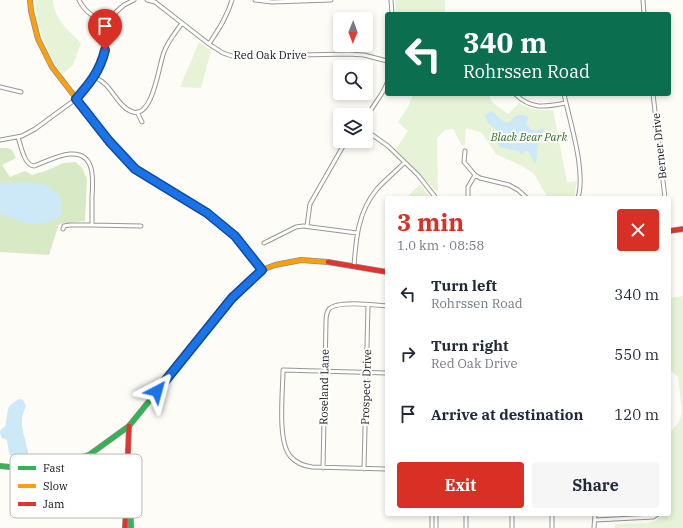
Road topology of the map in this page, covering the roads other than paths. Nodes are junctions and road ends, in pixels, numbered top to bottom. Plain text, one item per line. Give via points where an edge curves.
1 (30, 0) edge
2 (79, 0) edge
3 (134, 0) edge
4 (147, 0) edge
5 (232, 0) edge
6 (255, 0) edge
7 (330, 0) edge
8 (391, 0) edge
9 (643, 0) edge
10 (392, 12) edge
11 (644, 12) edge
12 (111, 22) junction
13 (182, 23) junction
14 (209, 44) junction
15 (385, 60) edge
16 (95, 77) junction
17 (0, 87) edge
18 (385, 87) edge
19 (21, 92) dead end
20 (518, 96) edge
21 (564, 96) edge
22 (653, 96) edge
23 (76, 99) junction
24 (566, 103) junction
25 (372, 108) edge
26 (137, 112) junction
27 (142, 122) dead end
28 (373, 136) edge
29 (18, 137) junction
30 (0, 140) edge
31 (342, 148) edge
32 (465, 151) dead end
33 (404, 163) junction
34 (475, 175) junction
35 (434, 196) edge
36 (468, 196) edge
37 (525, 196) edge
38 (578, 196) edge
39 (665, 196) edge
40 (92, 225) junction
41 (141, 226) dead end
42 (307, 226) junction
43 (63, 229) dead end
44 (683, 229) edge
45 (671, 231) edge
46 (357, 233) junction
47 (264, 243) dead end
48 (354, 266) junction
49 (262, 270) junction
50 (385, 272) edge
51 (368, 305) junction
52 (385, 306) edge
53 (324, 371) junction
54 (367, 372) junction
55 (385, 373) edge
56 (129, 426) junction
57 (129, 453) edge
58 (90, 454) edge
59 (0, 466) edge
60 (10, 467) edge
61 (323, 468) junction
62 (364, 469) junction
63 (385, 469) edge
64 (432, 516) edge
65 (436, 516) edge
66 (466, 516) edge
67 (512, 516) edge
68 (552, 516) edge
69 (595, 516) edge
70 (655, 516) edge
71 (126, 518) edge
72 (131, 518) edge
73 (595, 520) junction
74 (125, 528) edge
75 (131, 528) edge
76 (432, 528) edge
77 (436, 528) edge
78 (466, 528) edge
79 (512, 528) edge
80 (552, 528) edge
81 (594, 528) edge

1 - 23 street via 30,11 38,39 52,67
2 - 12 street via 82,7 94,18
3 - 12 street via 116,12
4 - 13 street, Red Oak Drive via 155,2
5 - 14 street via 229,11
6 - 7 street
8 - 10 street
9 - 11 street
12 - 16 street via 102,64
13 - 14 street, Red Oak Drive
13 - 26 street via 164,50 157,83 147,106
14 - 15 street, Red Oak Drive via 232,56 348,54
16 - 23 street
16 - 26 street via 104,83 122,105
17 - 19 street
18 - 25 street
20 - 24 street via 534,106
21 - 24 street
22 - 39 street, Berner Drive
23 - 29 street via 35,129
23 - 49 street via 135,169 207,213 235,236
24 - 38 street via 580,169
26 - 27 street
28 - 33 street via 388,146
29 - 30 street
29 - 40 street via 27,162 31,166 72,154 88,161 93,176
31 - 42 street via 310,204
32 - 34 street via 464,162
33 - 35 street via 418,175
33 - 46 street via 369,199
34 - 36 street via 468,187
34 - 37 street via 509,185
40 - 41 street
40 - 43 street via 70,225 64,226
42 - 46 street
42 - 47 street via 296,227
44 - 45 street
46 - 48 street
48 - 49 street via 301,260
48 - 50 street
49 - 56 street via 232,298
51 - 52 street
51 - 53 street, Roseland Lane via 340,304 327,312
51 - 54 street, Prospect Drive
53 - 54 street
53 - 61 street, Roseland Lane
53 - 61 street via 283,370 282,423 288,453 298,463
54 - 55 street
54 - 62 street, Prospect Drive
56 - 57 street
56 - 58 street
59 - 60 street
61 - 62 street
62 - 63 street
64 - 76 street
65 - 77 street
66 - 78 street
67 - 79 street
68 - 80 street
69 - 73 street
70 - 73 street
71 - 74 street
72 - 75 street
73 - 81 street

